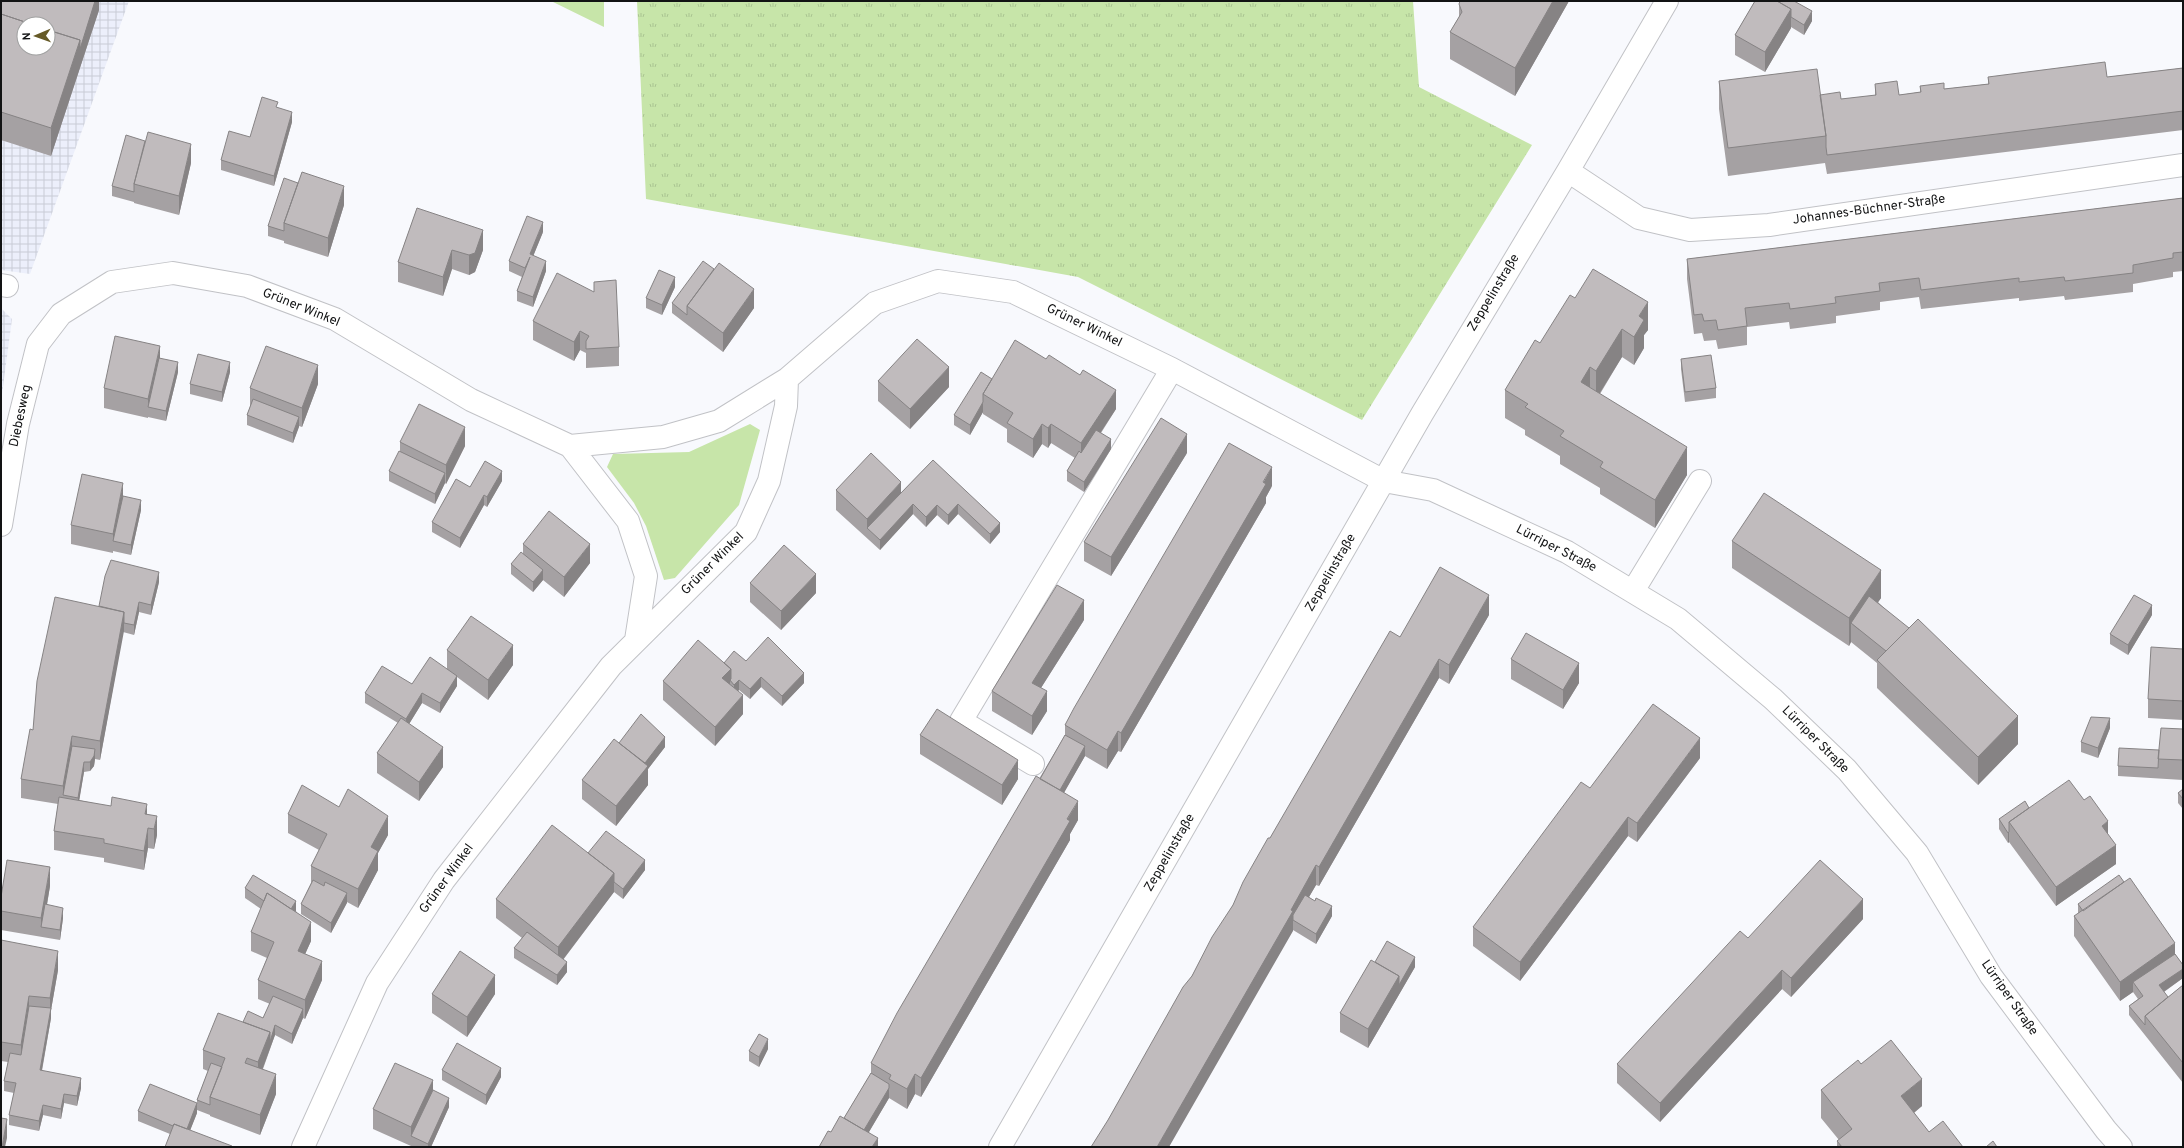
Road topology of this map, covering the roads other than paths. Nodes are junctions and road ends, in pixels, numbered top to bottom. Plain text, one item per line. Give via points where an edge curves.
1 (1667, 1) edge
2 (2183, 164) edge
3 (1568, 171) junction
4 (61, 314) joint
5 (1172, 369) junction
6 (787, 380) junction
7 (570, 446) junction
8 (1384, 481) junction
9 (1700, 481) dead end
10 (1, 525) edge
11 (1633, 591) junction
12 (636, 640) junction
13 (1033, 764) dead end
14 (303, 1147) edge
15 (1000, 1147) edge
16 (2121, 1147) edge

1 - 3 street, Zeppelinstraße
2 - 3 street, Johannes-Büchner-Straße via 1769,224 1690,230 1639,218
3 - 8 street, Zeppelinstraße
4 - 7 street, Grüner Winkel via 112,282 173,273 247,286 334,319 471,400
4 - 10 street, Diebesweg via 38,344 18,424
5 - 6 street, Grüner Winkel via 1013,292 938,281 875,303
5 - 8 street, Grüner Winkel
5 - 13 street via 961,721
6 - 7 street, Grüner Winkel via 719,421 663,437
6 - 12 street, Grüner Winkel via 786,406 769,481 746,532
7 - 12 street, Grüner Winkel via 628,521 646,576
8 - 11 street, Lürriper Straße via 1433,490 1568,552
8 - 15 street, Zeppelinstraße
9 - 11 street
11 - 16 street, Lürriper Straße via 1678,619 1773,699 1847,770 1917,853 1991,976
12 - 14 street, Grüner Winkel via 611,666 440,886 377,983

